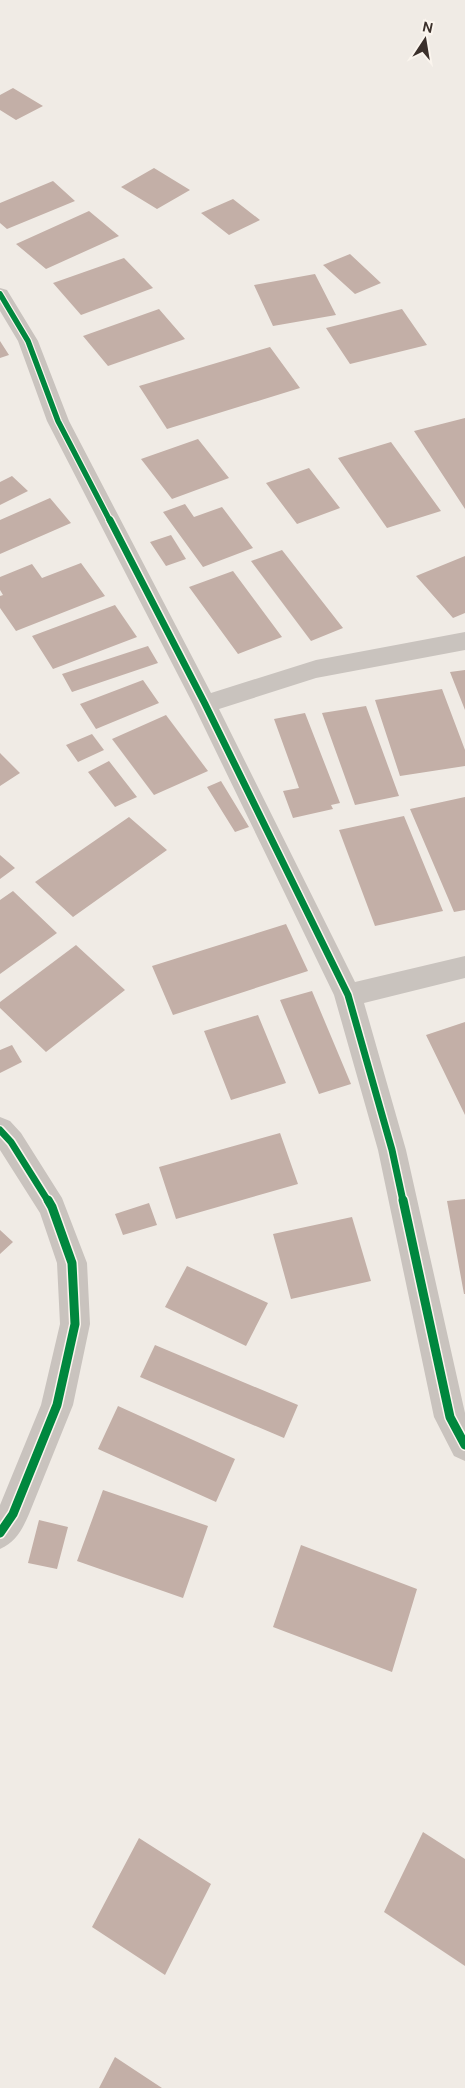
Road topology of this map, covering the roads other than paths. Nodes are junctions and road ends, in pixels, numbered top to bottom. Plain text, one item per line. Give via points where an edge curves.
1 (0, 294) edge
2 (465, 641) edge
3 (205, 704) junction
4 (465, 968) edge
5 (348, 995) junction
6 (0, 1130) edge
7 (457, 1415) edge
8 (465, 1445) edge
9 (0, 1533) edge

1 - 3 street via 28,341 58,421
2 - 3 street via 316,669
3 - 5 street
4 - 5 street
5 - 7 street via 392,1150
6 - 9 street via 52,1207 72,1263 75,1324 57,1405 13,1514
7 - 8 street

